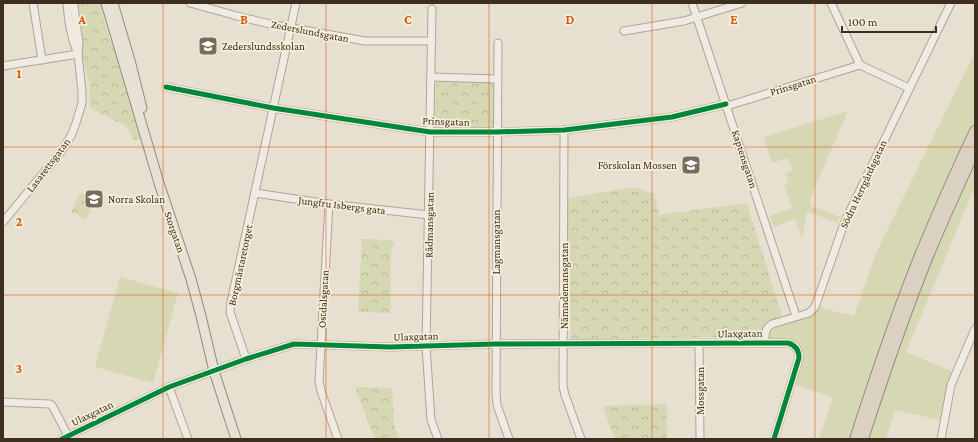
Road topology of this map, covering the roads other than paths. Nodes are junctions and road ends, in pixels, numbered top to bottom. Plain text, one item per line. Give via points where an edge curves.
1 (33, 3) edge
2 (67, 3) edge
3 (74, 3) edge
4 (106, 3) edge
5 (113, 3) edge
6 (190, 3) edge
7 (296, 3) edge
8 (692, 3) edge
9 (742, 3) edge
10 (831, 3) edge
11 (951, 3) edge
12 (432, 9) dead end
13 (697, 17) junction
14 (290, 28) junction
15 (624, 31) dead end
16 (432, 41) junction
17 (498, 43) dead end
18 (78, 54) junction
19 (42, 60) junction
20 (860, 65) junction
21 (3, 66) edge
22 (431, 77) junction
23 (497, 79) junction
24 (166, 87) dead end
25 (909, 88) junction
26 (727, 105) junction
27 (273, 108) junction
28 (564, 130) junction
29 (975, 131) edge
30 (430, 132) junction
31 (497, 132) junction
32 (975, 150) edge
33 (255, 193) junction
34 (329, 204) junction
35 (429, 215) junction
36 (3, 222) edge
37 (796, 316) junction
38 (975, 329) edge
39 (766, 343) junction
40 (320, 344) junction
41 (496, 344) junction
42 (564, 344) junction
43 (700, 344) junction
44 (426, 346) junction
45 (246, 359) junction
46 (216, 370) junction
47 (169, 387) junction
48 (3, 402) edge
49 (65, 437) edge
50 (188, 439) edge
51 (236, 439) edge
52 (241, 439) edge
53 (338, 439) edge
54 (438, 439) edge
55 (509, 439) edge
56 (581, 439) edge
57 (700, 439) edge
58 (774, 439) edge
59 (855, 439) edge
60 (863, 439) edge
61 (941, 439) edge

1 - 19 street
2 - 18 street, Lasarettsgatan via 73,43
3 - 18 street, Lasarettsgatan
4 - 46 main road, Storgatan
5 - 46 main road, Storgatan via 163,181 192,264
6 - 14 street, Zederslundsgatan
7 - 14 street, Borgmästaretorget
8 - 13 street, Kaptensgatan
9 - 13 street
10 - 20 street
11 - 25 street, Södra Herrgårdsgatan
12 - 16 street, Rådmansgatan
13 - 15 street
13 - 26 street, Kaptensgatan
14 - 16 street, Zederslundsgatan via 365,41
14 - 27 street, Borgmästaretorget
16 - 22 street, Rådmansgatan
17 - 23 street, Lagmansgatan
18 - 19 street
18 - 36 street, Lasarettsgatan via 82,103 71,136
19 - 21 street
20 - 25 street
20 - 26 street, Prinsgatan
22 - 23 street
22 - 30 street, Rådmansgatan
23 - 31 street, Lagmansgatan
24 - 27 street, Prinsgatan
25 - 37 street, Södra Herrgårdsgatan via 845,221 815,307 809,313
26 - 28 street, Prinsgatan via 672,117
26 - 37 street, Kaptensgatan
27 - 30 street, Prinsgatan
27 - 33 street, Borgmästaretorget
28 - 31 street, Prinsgatan
28 - 42 street, Nämndemansgatan
29 - 59 highway via 918,260
30 - 31 street, Prinsgatan
30 - 35 street, Rådmansgatan
31 - 41 street, Lagmansgatan
32 - 60 highway via 921,275
33 - 34 street, Jungfru Isbergs gata
33 - 45 street, Borgmästaretorget via 230,308
34 - 35 street, Jungfru Isbergs gata
34 - 40 street, Ostdalsgatan
35 - 44 street, Rådmansgatan
37 - 39 street, Södra Herrgårdsgatan via 769,326 765,332
38 - 61 street via 951,385
39 - 43 street, Ulaxgatan
39 - 58 street, Ulaxgatan via 794,345 799,358
40 - 44 street, Ulaxgatan
40 - 45 street, Ulaxgatan via 294,344
40 - 53 street, Ostdalsgatan via 319,386
41 - 42 street, Ulaxgatan
41 - 44 street, Ulaxgatan
41 - 55 street, Lagmansgatan via 496,400
42 - 43 street, Ulaxgatan
42 - 56 street, Nämndemansgatan via 564,391
43 - 57 street, Mossgatan
44 - 54 street, Rådmansgatan via 431,420
45 - 46 street, Ulaxgatan
46 - 47 street, Ulaxgatan
46 - 51 main road, Storgatan
46 - 52 main road, Storgatan
47 - 49 street, Ulaxgatan
47 - 50 street
48 - 49 street via 50,404 54,407

